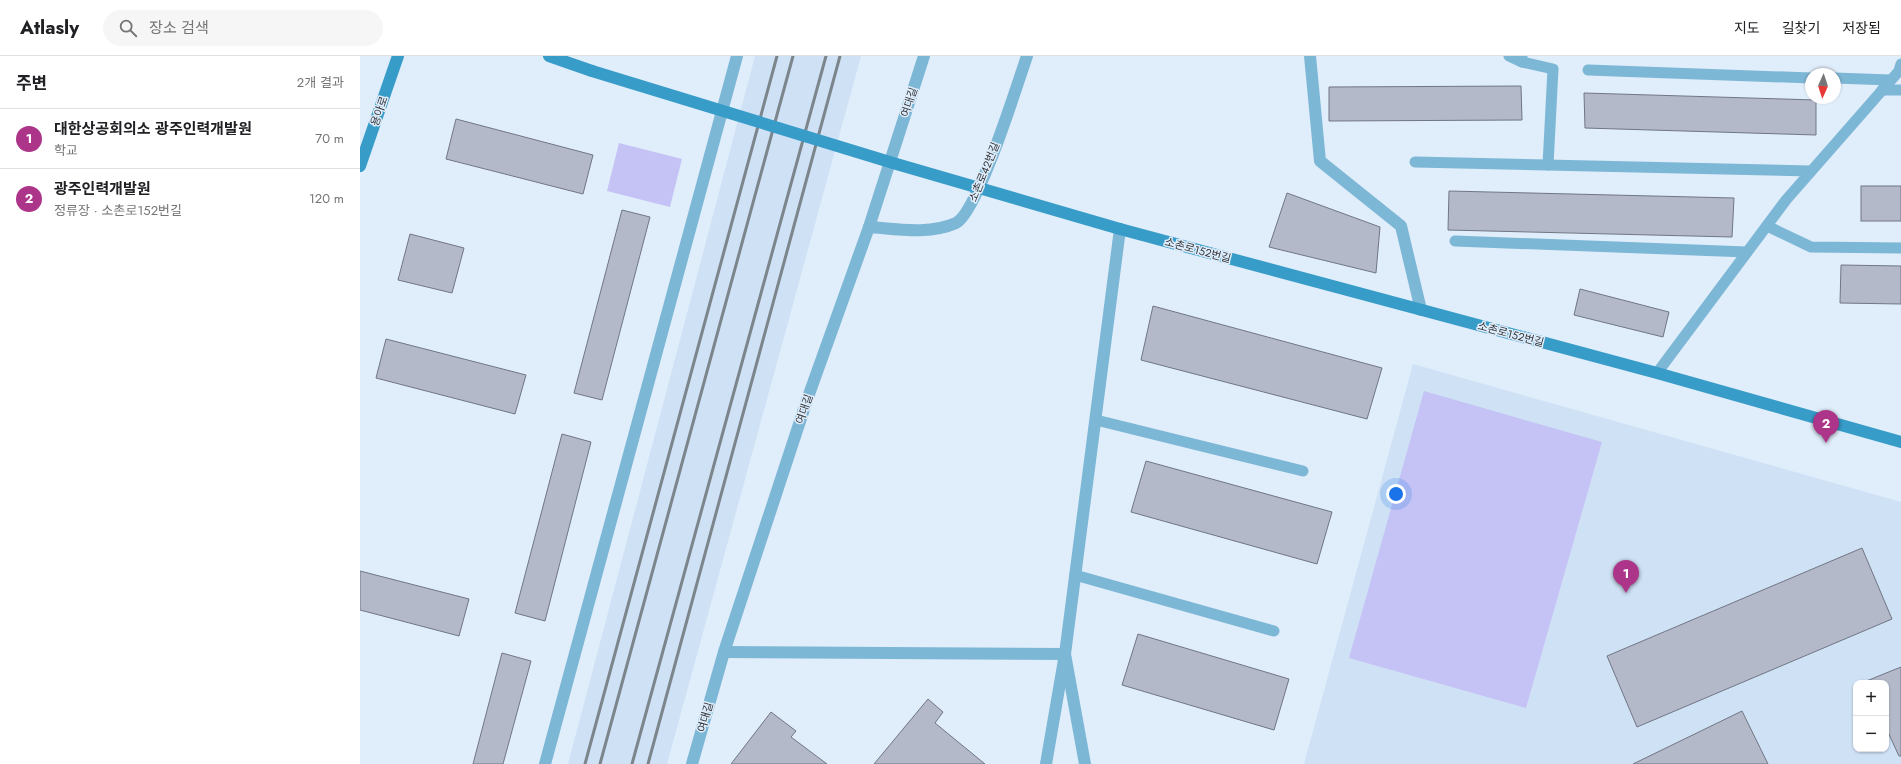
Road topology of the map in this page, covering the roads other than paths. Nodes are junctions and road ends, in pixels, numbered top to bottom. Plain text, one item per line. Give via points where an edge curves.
1 (398, 56) edge
2 (549, 56) edge
3 (737, 56) edge
4 (924, 56) edge
5 (1027, 56) edge
6 (1310, 56) edge
7 (1509, 56) edge
8 (1522, 59) edge
9 (1901, 64) edge
10 (1588, 70) dead end
11 (1805, 78) edge
12 (1841, 78) edge
13 (1890, 80) junction
14 (1882, 90) junction
15 (1901, 90) edge
16 (1415, 162) dead end
17 (1548, 165) junction
18 (360, 166) edge
19 (1811, 171) junction
20 (1767, 226) junction
21 (869, 227) junction
22 (1120, 229) junction
23 (1456, 241) dead end
24 (1901, 248) edge
25 (1747, 252) junction
26 (1421, 310) junction
27 (1657, 373) junction
28 (1096, 420) junction
29 (1901, 442) edge
30 (1303, 471) dead end
31 (1075, 575) junction
32 (1274, 631) dead end
33 (724, 652) junction
34 (1065, 654) junction
35 (545, 764) edge
36 (692, 764) edge
37 (1046, 764) edge
38 (1085, 764) edge

1 - 18 street, 용아로
2 - 22 street, 소촌로152번길, bridge via 893,163
3 - 35 street
4 - 21 street, 여대길
5 - 21 street, 소촌로42번길 via 973,203 958,222 942,228 928,229
6 - 26 street via 1320,161 1401,226
7 - 8 lane
8 - 17 lane via 1553,69
9 - 13 lane
10 - 11 lane
12 - 13 lane
13 - 14 lane
14 - 15 lane
14 - 19 lane
16 - 17 lane
17 - 19 lane
19 - 20 lane
20 - 24 lane via 1811,247
20 - 25 lane
21 - 33 street, 여대길 via 807,400
22 - 26 street, 소촌로152번길
22 - 28 street
23 - 25 lane
25 - 27 lane
26 - 27 street, 소촌로152번길
27 - 29 street, 소촌로152번길
28 - 30 lane
28 - 31 street
31 - 32 lane
31 - 34 street
33 - 34 street
33 - 36 street, 여대길
34 - 37 street
34 - 38 street

